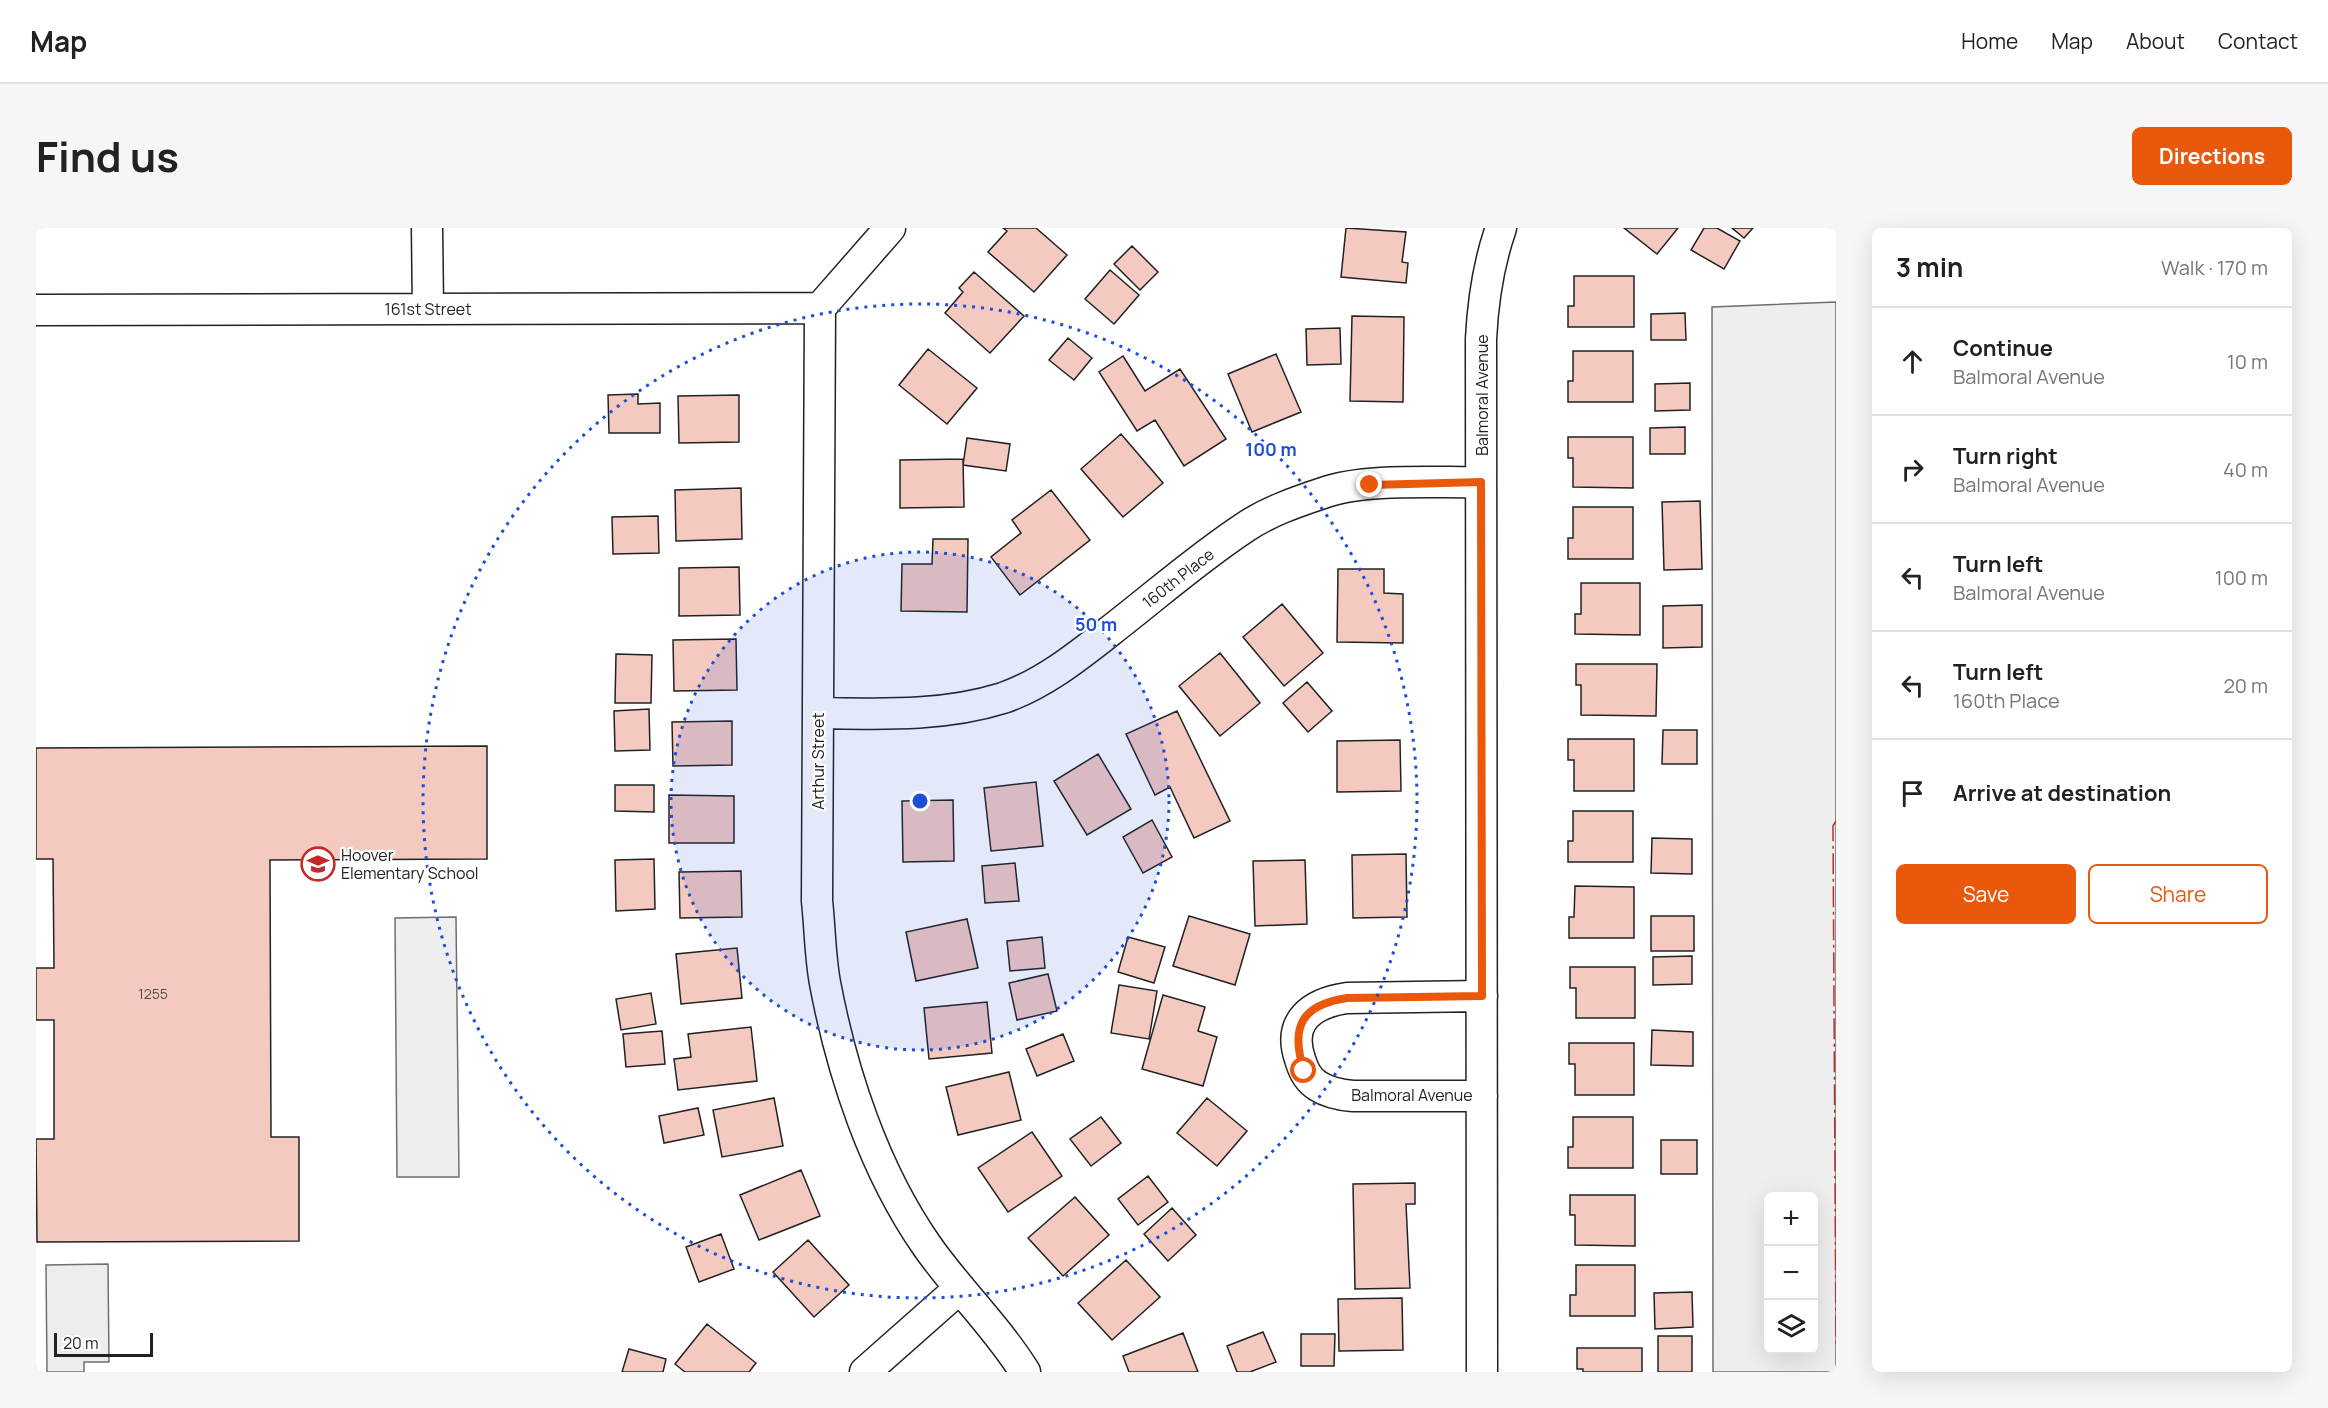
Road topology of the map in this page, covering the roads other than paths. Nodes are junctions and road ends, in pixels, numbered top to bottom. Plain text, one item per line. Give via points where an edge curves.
1 (428, 228) edge
2 (890, 228) edge
3 (1502, 228) edge
4 (819, 308) junction
5 (428, 309) junction
6 (36, 310) edge
7 (1481, 482) junction
8 (818, 713) junction
9 (1482, 996) junction
10 (1482, 1096) junction
11 (960, 1288) junction
12 (1022, 1371) edge
13 (865, 1372) edge
14 (1482, 1372) edge

1 - 5 street
2 - 4 street
3 - 7 street, Balmoral Avenue via 1484,292
4 - 5 street, 161st Street
4 - 8 street, Arthur Street
5 - 6 street, 161st Street
7 - 8 street, 160th Place via 1370,485 1326,492 1288,506 1245,527 1070,663 1004,697 956,710 906,715
7 - 9 street, Balmoral Avenue
8 - 11 street, Arthur Street via 818,901 825,981 842,1055 867,1128 895,1190 927,1245
9 - 10 street, Balmoral Avenue
9 - 10 street, Balmoral Avenue via 1325,1001 1308,1012 1298,1027 1296,1049 1304,1071 1316,1085 1332,1093
10 - 14 street, Balmoral Avenue
11 - 12 street, Arthur Street
11 - 13 street

